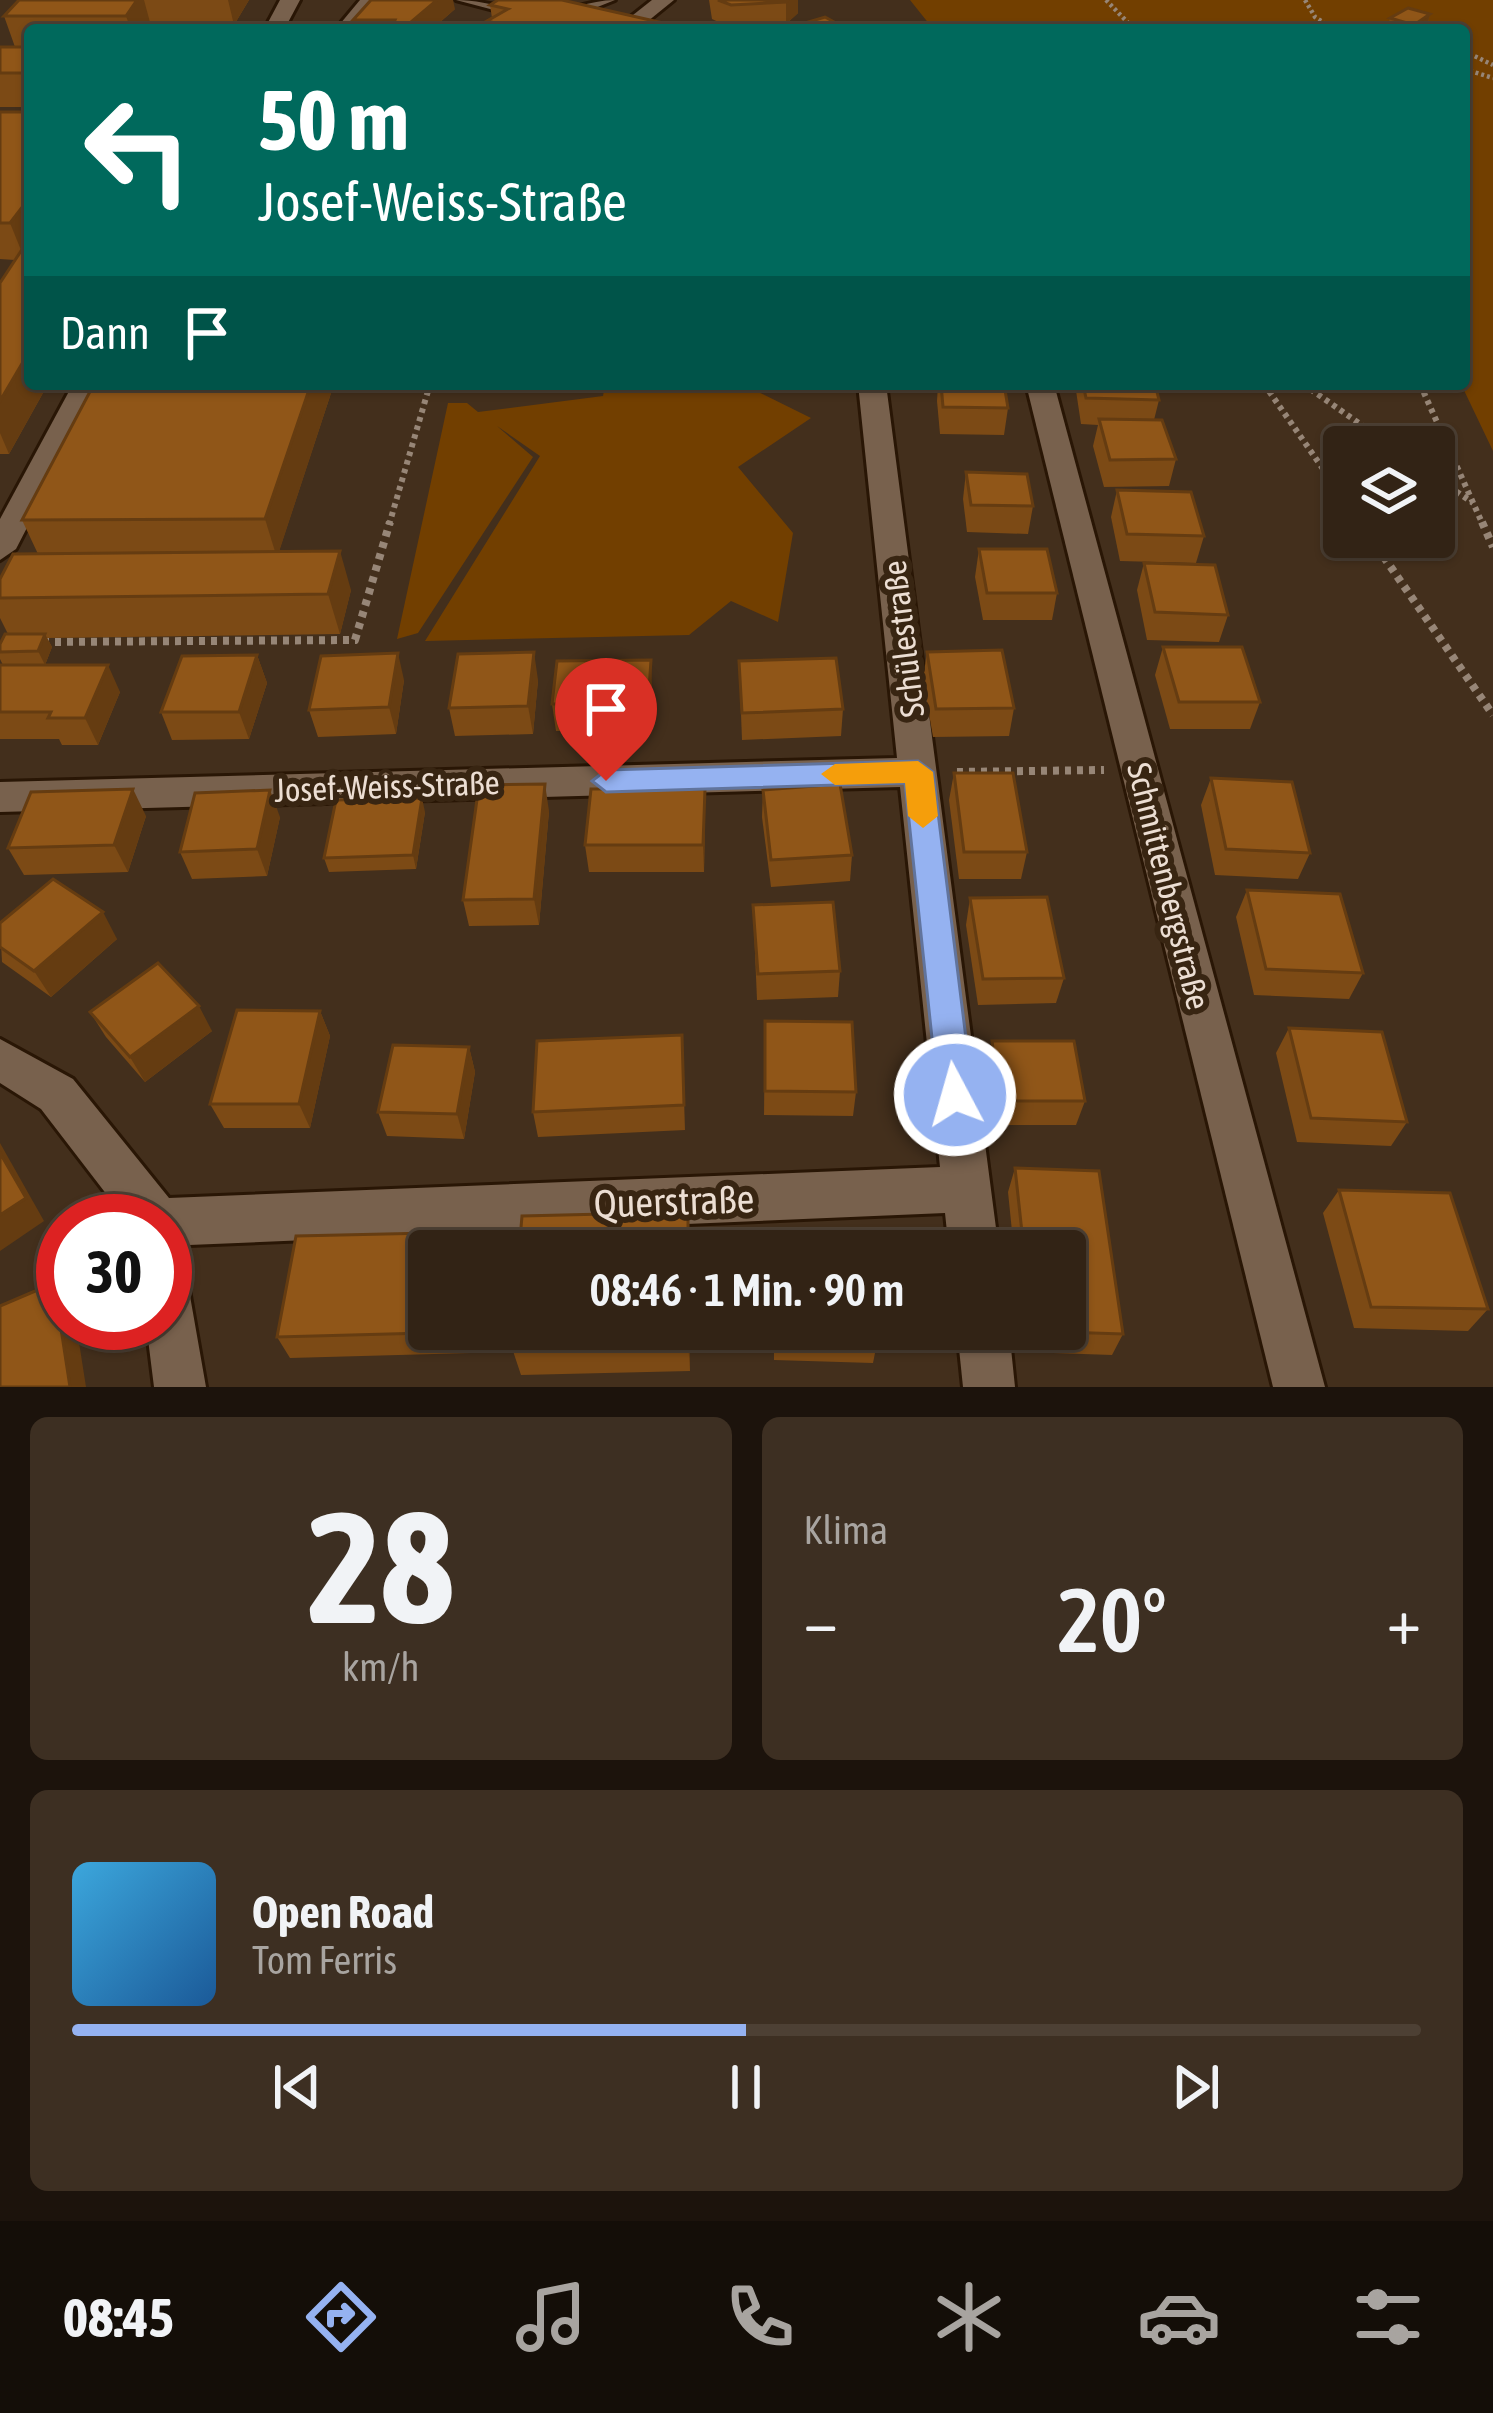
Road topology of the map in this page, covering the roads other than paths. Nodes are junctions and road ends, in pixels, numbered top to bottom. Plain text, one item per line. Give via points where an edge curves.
1 (370, 0) edge
2 (466, 0) edge
3 (605, 0) edge
4 (664, 0) edge
5 (547, 19) junction
6 (350, 24) edge
7 (569, 24) edge
8 (632, 24) edge
9 (84, 390) edge
10 (873, 390) edge
11 (1042, 390) edge
12 (0, 549) edge
13 (918, 772) junction
14 (0, 796) edge
15 (0, 1060) edge
16 (967, 1189) junction
17 (139, 1194) edge
18 (192, 1220) edge
19 (972, 1230) edge
20 (175, 1350) edge
21 (985, 1350) edge
22 (180, 1387) edge
23 (989, 1387) edge
24 (1299, 1387) edge

1 - 6 street
2 - 5 street
3 - 5 street
4 - 8 street
5 - 7 street
9 - 12 street
10 - 13 street, Schülestraße
11 - 24 street, Schmittenbergstraße
13 - 14 street, Josef-Weiss-Straße
13 - 16 street, Schülestraße
15 - 17 street via 57,1094
16 - 18 street, Querstraße
16 - 19 street, Schülestraße
20 - 22 street
21 - 23 street

